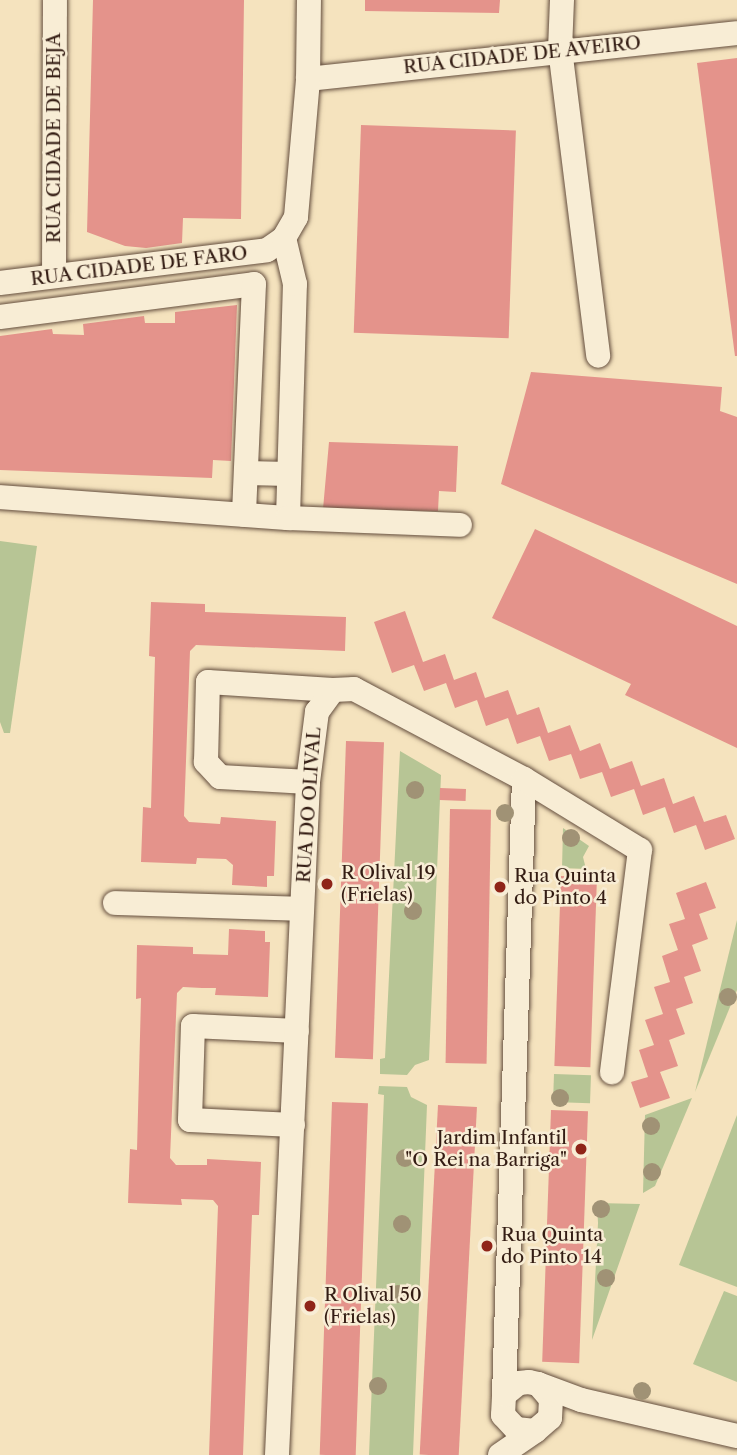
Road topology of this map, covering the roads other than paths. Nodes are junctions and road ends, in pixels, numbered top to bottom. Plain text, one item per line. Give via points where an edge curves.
1 (55, 0) edge
2 (309, 0) edge
3 (562, 0) edge
4 (737, 33) edge
5 (560, 49) junction
6 (308, 79) junction
7 (284, 238) junction
8 (54, 276) junction
9 (0, 283) edge
10 (0, 317) edge
11 (598, 356) dead end
12 (246, 473) junction
13 (289, 474) junction
14 (0, 497) edge
15 (244, 515) junction
16 (288, 518) junction
17 (460, 525) dead end
18 (333, 690) junction
19 (524, 779) junction
20 (307, 782) junction
21 (115, 904) dead end
22 (302, 909) junction
23 (297, 1031) junction
24 (612, 1072) dead end
25 (293, 1125) junction
26 (507, 1359) junction
27 (534, 1383) junction
28 (581, 1400) junction
29 (503, 1405) junction
30 (542, 1425) junction
31 (737, 1436) edge
32 (501, 1453) edge
33 (277, 1455) edge

1 - 8 street, RUA CIDADE DE BEJA
2 - 6 street
3 - 5 street
4 - 5 street, RUA CIDADE DE AVEIRO
5 - 6 street, RUA CIDADE DE AVEIRO
5 - 11 street
6 - 7 street via 296,216
7 - 8 street, RUA CIDADE DE FARO via 267,250
7 - 13 street via 295,284
8 - 9 street, RUA CIDADE DE FARO
10 - 12 street via 254,284
12 - 13 street
12 - 15 street
13 - 16 street
14 - 15 street
15 - 16 street
16 - 17 street
18 - 19 street via 354,689
18 - 20 street, RUA DO OLIVAL via 317,712
18 - 20 street via 208,682 206,762 220,778
19 - 24 street via 640,850
19 - 26 street
20 - 22 street, RUA DO OLIVAL
21 - 22 street
22 - 23 street, RUA DO OLIVAL
23 - 25 street, RUA DO OLIVAL
23 - 25 street via 194,1026 192,1053 190,1121
25 - 33 street, RUA DO OLIVAL
26 - 27 street
26 - 29 street
27 - 28 street
27 - 29 street via 519,1383
27 - 30 street via 551,1399
28 - 30 street
28 - 31 street
29 - 30 street via 516,1429
29 - 32 street
30 - 32 street

